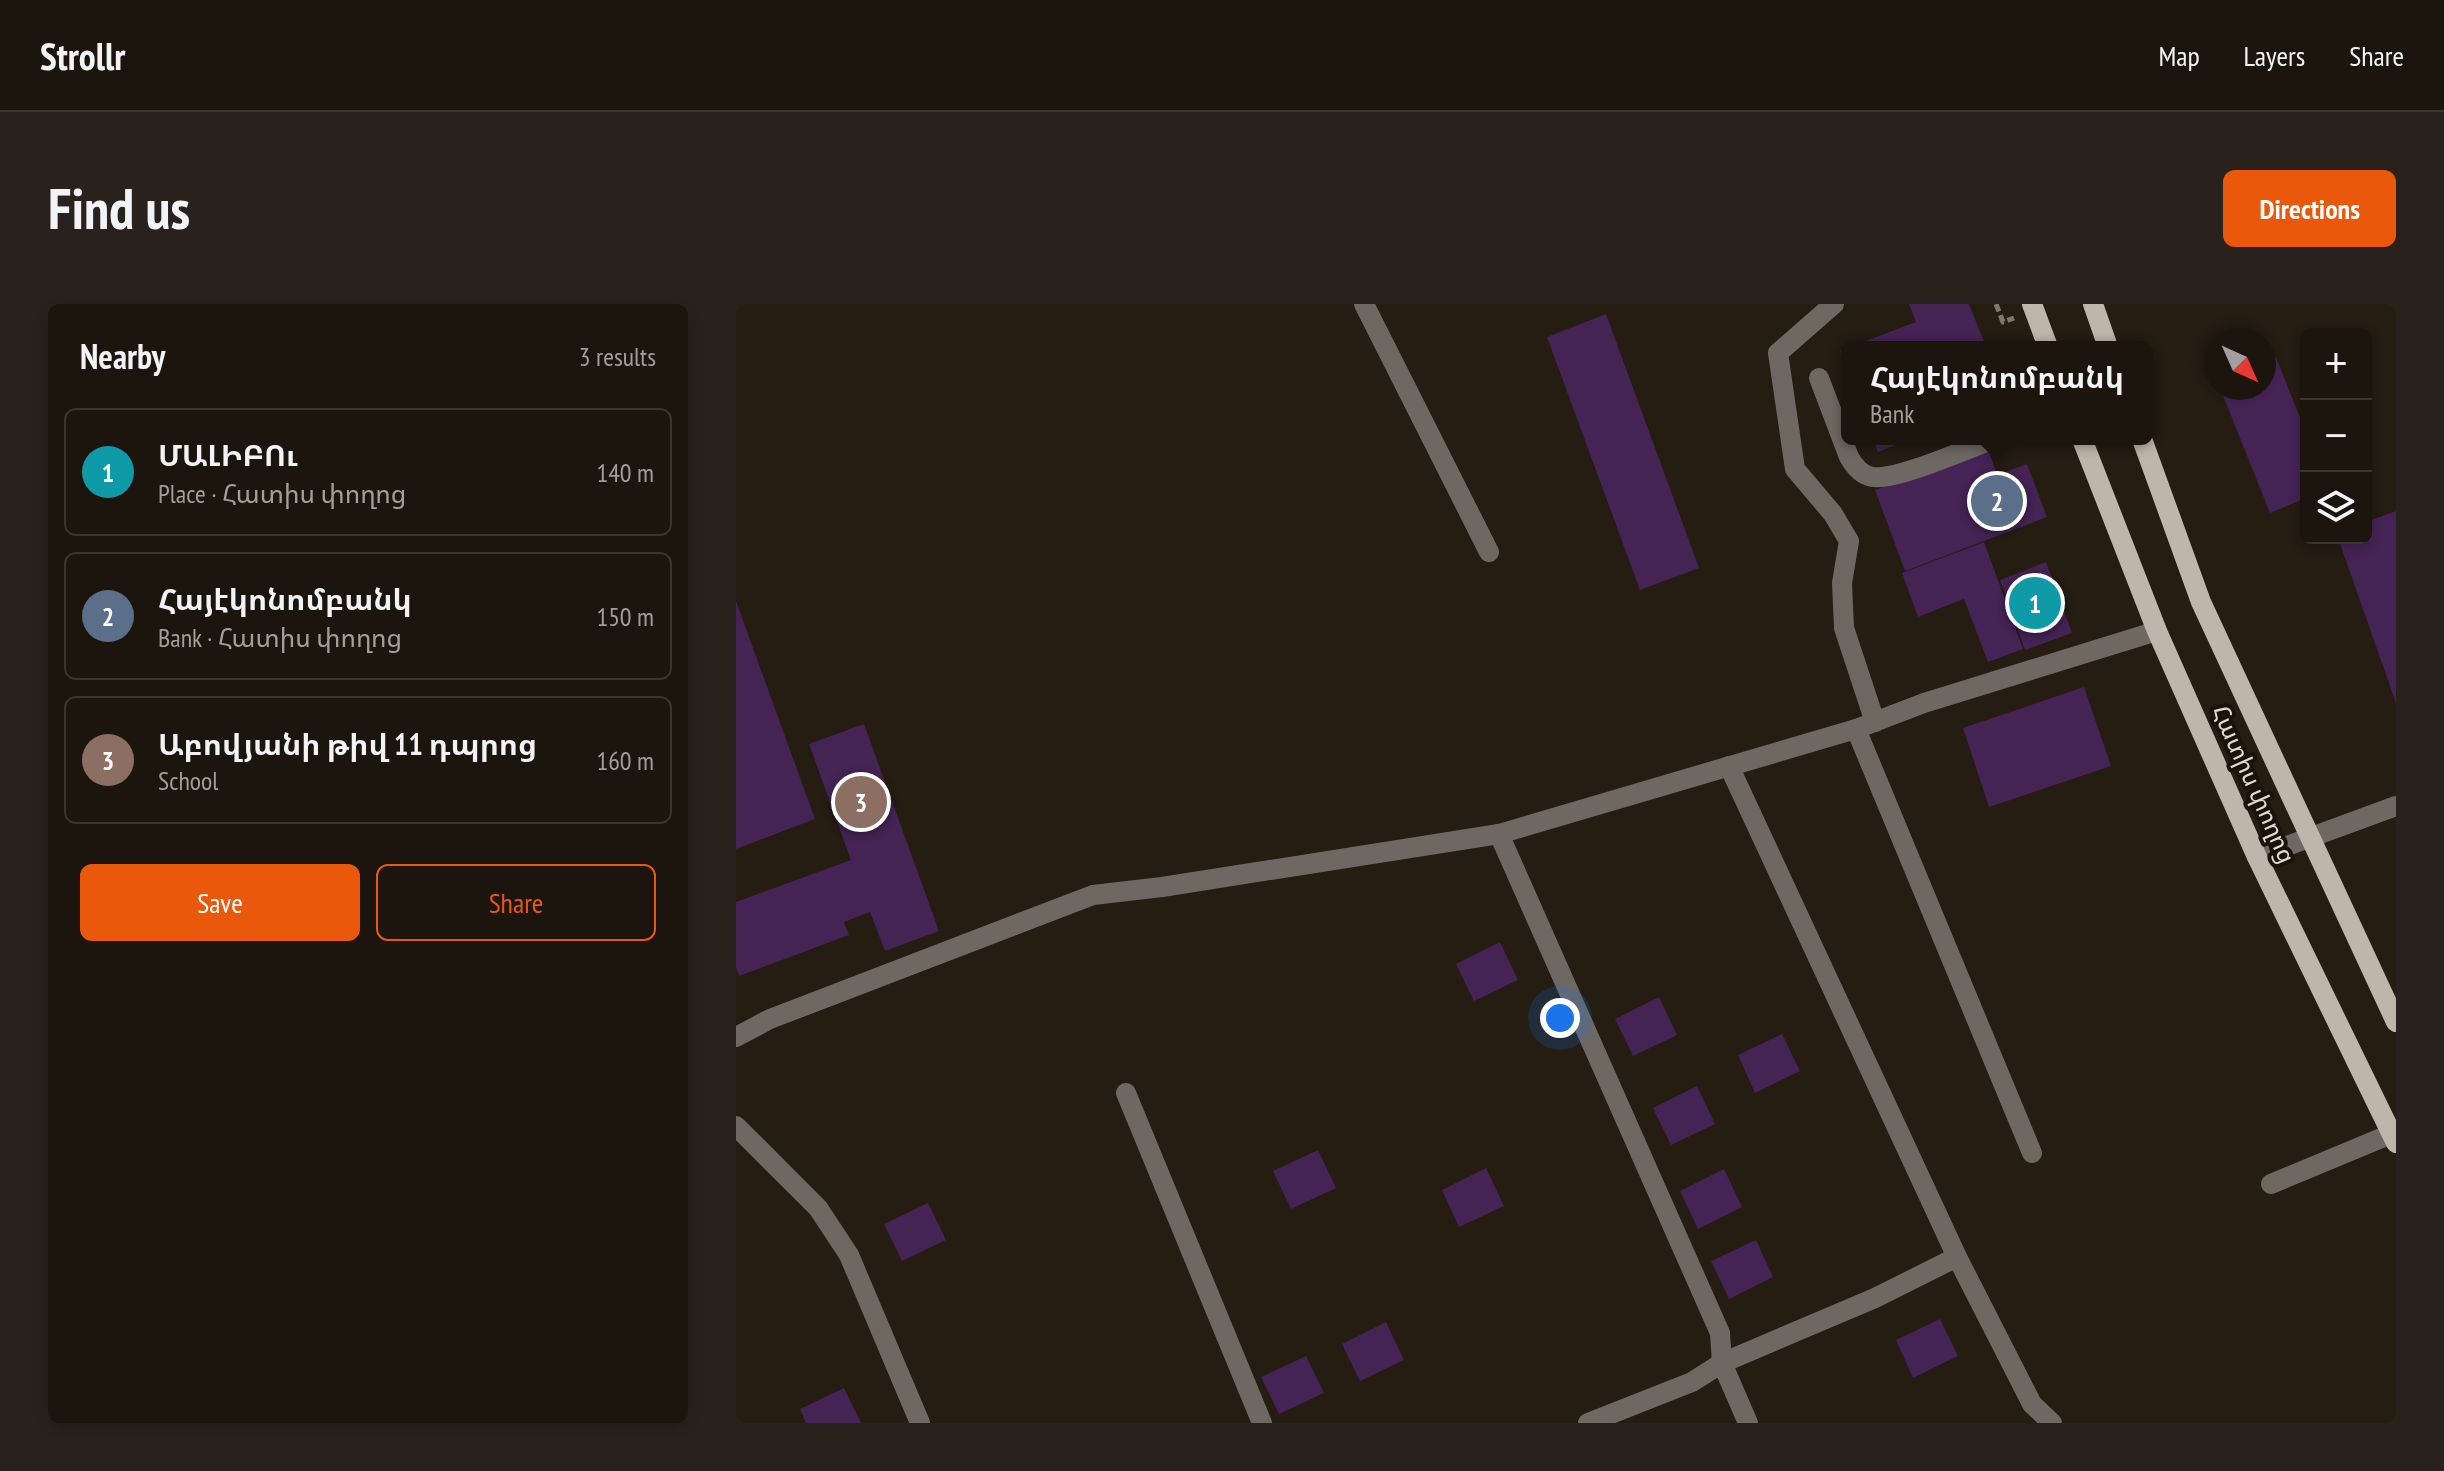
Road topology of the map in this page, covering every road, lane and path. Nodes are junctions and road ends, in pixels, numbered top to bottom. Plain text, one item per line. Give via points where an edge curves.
1 (1364, 304) edge
2 (1834, 304) edge
3 (1996, 304) edge
4 (2032, 304) edge
5 (2093, 304) edge
6 (2003, 322) dead end
7 (2046, 341) edge
8 (2106, 341) edge
9 (1819, 378) dead end
10 (1841, 436) edge
11 (1844, 445) edge
12 (1977, 445) edge
13 (2084, 445) edge
14 (2144, 445) edge
15 (1489, 552) dead end
16 (2157, 631) junction
17 (1865, 726) junction
18 (1729, 766) junction
19 (2396, 806) edge
20 (1499, 834) junction
21 (2311, 837) junction
22 (2257, 857) junction
23 (2396, 1022) edge
24 (736, 1037) edge
25 (1126, 1093) dead end
26 (736, 1126) edge
27 (2394, 1138) edge
28 (2032, 1153) dead end
29 (2271, 1184) dead end
30 (1957, 1257) junction
31 (1722, 1363) junction
32 (920, 1423) edge
33 (1262, 1423) edge
34 (1588, 1423) edge
35 (1748, 1423) edge
36 (2052, 1423) edge

1 - 15 street
2 - 17 street via 1778,353 1795,469 1849,541 1842,583 1844,628
3 - 6 path
4 - 7 main road
5 - 8 main road
9 - 10 street
11 - 12 street via 1855,466 1870,477
13 - 16 main road, Հատիս փողոց
14 - 21 main road, Հատիս փողոց via 2201,602
16 - 17 street
16 - 22 main road, Հատիս փողոց
17 - 18 street
17 - 28 street
18 - 20 street
18 - 30 street
19 - 21 street
20 - 24 street via 1093,895 770,1019
20 - 31 street via 1720,1333
21 - 22 street
21 - 23 main road, Հատիս փողոց
22 - 27 main road, Հատիս փողոց
25 - 33 street
26 - 32 street via 818,1208 849,1255
27 - 29 street
30 - 31 street
30 - 36 street via 2032,1404
31 - 34 street via 1692,1382
31 - 35 street

